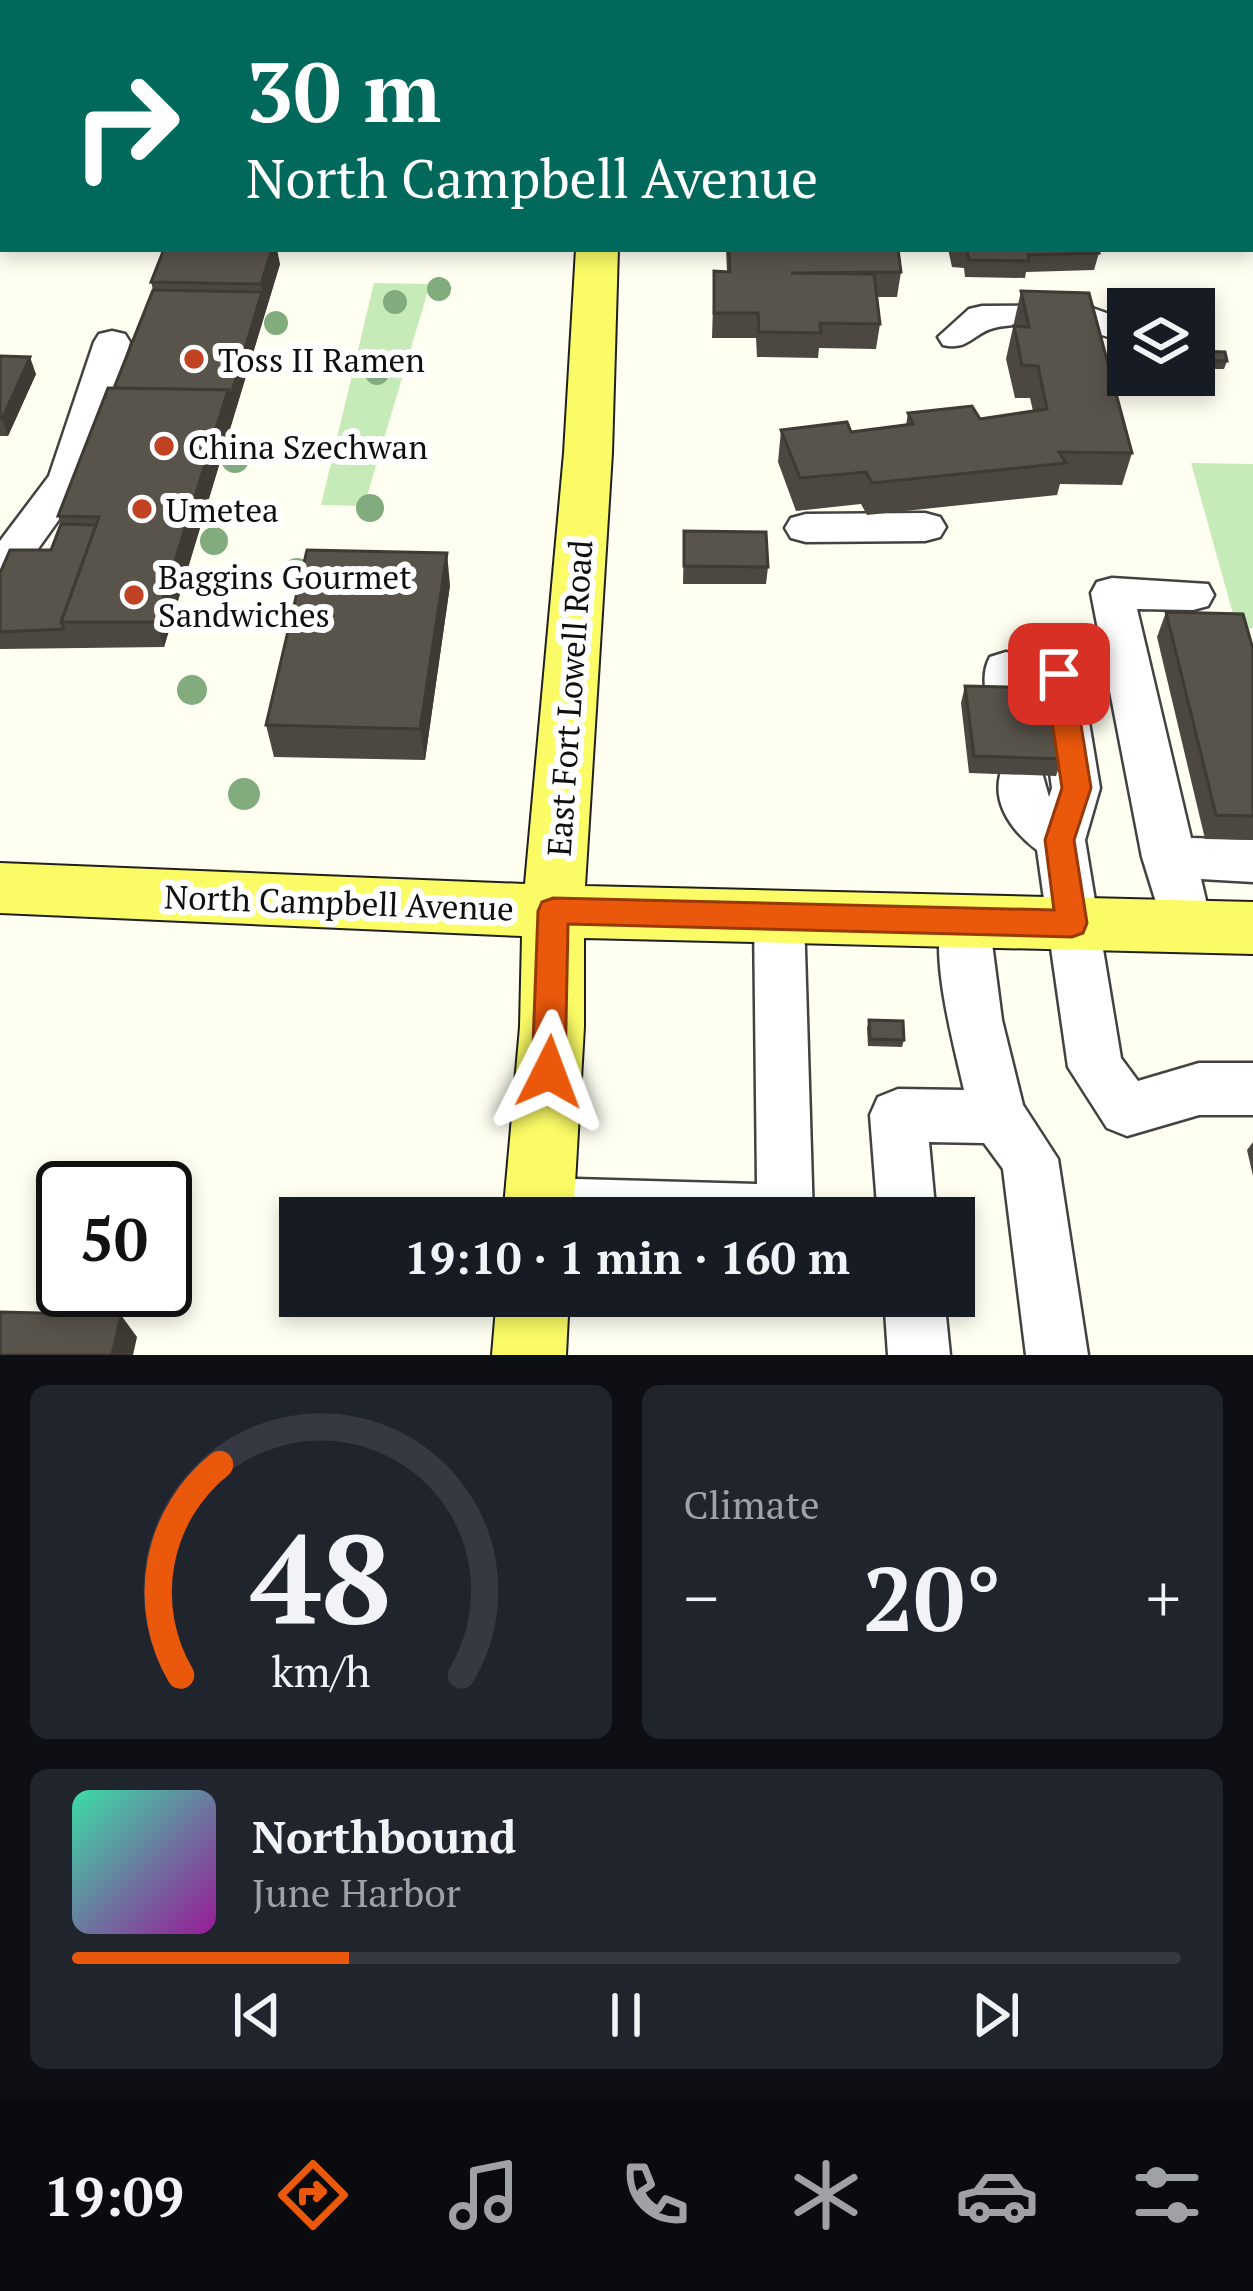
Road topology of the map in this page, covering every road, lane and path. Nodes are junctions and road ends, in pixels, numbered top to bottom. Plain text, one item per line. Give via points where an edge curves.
1 (597, 252) edge
2 (1107, 326) edge
3 (956, 337) dead end
4 (112, 342) dead end
5 (925, 527) dead end
6 (806, 528) dead end
7 (0, 587) edge
8 (1192, 595) dead end
9 (1059, 674) dead end
10 (1022, 775) edge
11 (1060, 840) junction
12 (1167, 857) junction
13 (1253, 861) edge
14 (0, 888) edge
15 (553, 911) junction
16 (779, 916) junction
17 (964, 920) junction
18 (1072, 923) junction
19 (1186, 926) junction
20 (1253, 928) edge
21 (1253, 1088) edge
22 (998, 1117) junction
23 (540, 1197) edge
24 (787, 1197) edge
25 (905, 1197) edge
26 (532, 1317) edge
27 (916, 1317) edge
28 (1051, 1348) edge
29 (529, 1355) edge
30 (919, 1355) edge

1 - 15 main road, East Fort Lowell Road
2 - 3 lane via 1084,316 982,317
4 - 7 lane via 68,479 16,549
5 - 6 lane
8 - 12 lane via 1112,593
9 - 11 lane via 1076,788
10 - 11 lane via 1028,816
11 - 18 lane
12 - 13 lane
12 - 19 lane
14 - 15 main road, North Campbell Avenue
15 - 16 main road, North Campbell Avenue
15 - 23 main road, East Fort Lowell Road
16 - 17 main road, North Campbell Avenue
16 - 24 lane
17 - 18 main road, North Campbell Avenue
17 - 22 lane via 975,1020
18 - 19 main road, North Campbell Avenue
18 - 21 lane via 1095,1066 1127,1110 1199,1089
19 - 20 main road, North Campbell Avenue
22 - 25 lane via 898,1115
22 - 28 lane via 1030,1159
26 - 29 main road
27 - 30 lane

